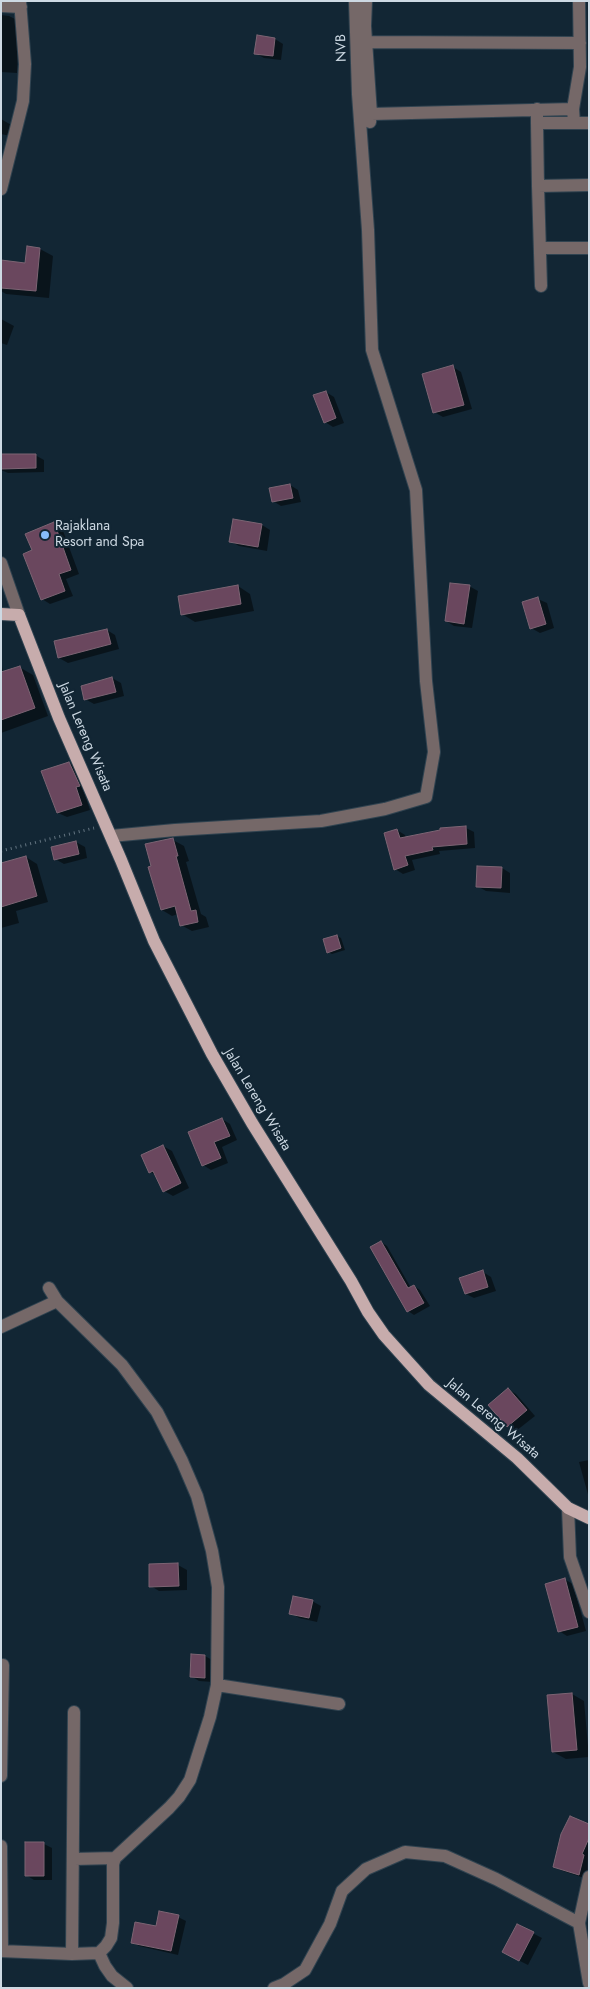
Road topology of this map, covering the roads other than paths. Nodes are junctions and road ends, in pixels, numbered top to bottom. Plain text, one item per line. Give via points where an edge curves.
1 (355, 1) edge
2 (366, 1) edge
3 (579, 1) edge
4 (20, 4) edge
5 (1, 6) edge
6 (366, 42) junction
7 (580, 43) junction
8 (537, 109) junction
9 (574, 109) junction
10 (371, 114) junction
11 (537, 123) junction
12 (574, 123) junction
13 (589, 123) edge
14 (363, 154) junction
15 (538, 186) junction
16 (589, 186) edge
17 (1, 188) edge
18 (540, 248) junction
19 (589, 248) edge
20 (541, 286) dead end
21 (1, 563) edge
22 (1, 614) edge
23 (19, 615) junction
24 (109, 830) junction
25 (49, 1288) dead end
26 (58, 1300) junction
27 (1, 1327) edge
28 (568, 1508) junction
29 (589, 1518) edge
30 (589, 1612) edge
31 (3, 1665) dead end
32 (217, 1685) junction
33 (339, 1704) dead end
34 (74, 1712) dead end
35 (1, 1776) edge
36 (1, 1846) edge
37 (115, 1858) junction
38 (74, 1859) junction
39 (589, 1877) edge
40 (578, 1923) junction
41 (2, 1951) edge
42 (99, 1953) junction
43 (72, 1954) junction
44 (589, 1983) edge
45 (127, 1988) edge
46 (274, 1988) edge

1 - 14 street, NVB
2 - 6 street
3 - 7 street
4 - 5 street
4 - 17 street via 25,64 23,101
6 - 7 street
6 - 10 street
7 - 9 street
8 - 9 street
8 - 10 street
8 - 11 street
9 - 12 street
10 - 14 street
11 - 12 street
11 - 15 street
12 - 13 street
14 - 24 street via 372,350 416,490 426,681 434,752 426,797 385,809 321,821 175,830
15 - 16 street
15 - 18 street
18 - 19 street
18 - 20 street
21 - 23 street
22 - 23 main road
23 - 24 main road, Jalan Lereng Wisata via 59,718
24 - 28 main road, Jalan Lereng Wisata via 154,941 212,1054 384,1335 429,1385 517,1458
25 - 26 street
26 - 27 street
26 - 32 street via 122,1365 157,1412 197,1496 218,1586
28 - 29 main road, Jalan Lereng Wisata
28 - 30 street via 570,1558
31 - 35 street
32 - 33 street
32 - 37 street via 198,1756 185,1789
34 - 38 street
36 - 41 street
37 - 38 street
37 - 42 street via 111,1938
38 - 43 street
39 - 40 street
40 - 44 street
40 - 46 street via 445,1856 405,1852 366,1870 342,1891 330,1924 305,1970
41 - 43 street
42 - 43 street
42 - 45 street via 112,1976

